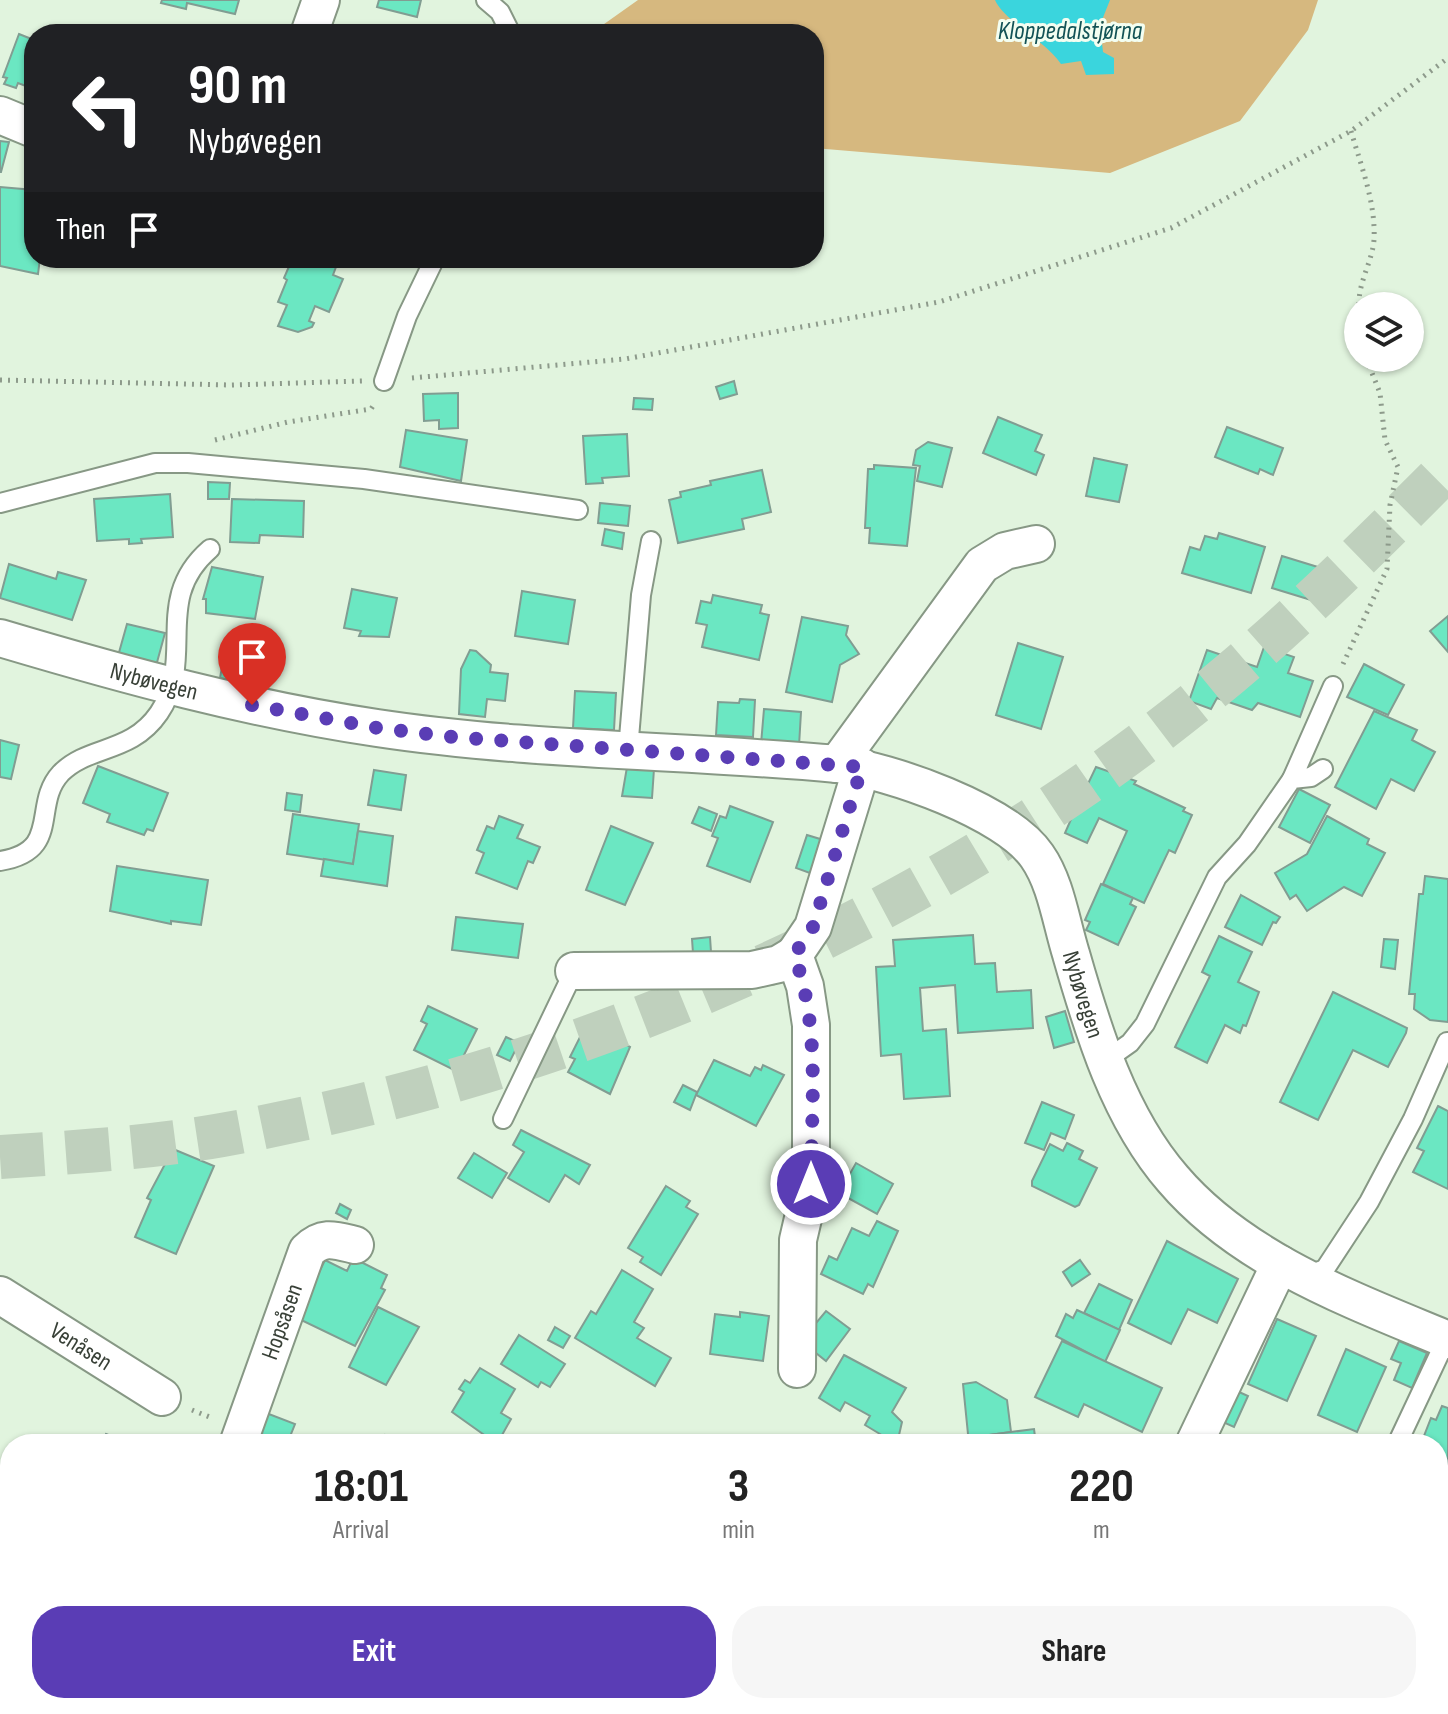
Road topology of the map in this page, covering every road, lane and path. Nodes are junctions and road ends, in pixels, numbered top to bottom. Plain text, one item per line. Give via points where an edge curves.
1 (321, 0) edge
2 (486, 0) edge
3 (313, 24) edge
4 (506, 24) edge
5 (1448, 58) edge
6 (0, 115) edge
7 (24, 125) edge
8 (1351, 131) junction
9 (430, 268) edge
10 (1359, 292) edge
11 (1372, 372) edge
12 (0, 380) edge
13 (384, 381) junction
14 (155, 463) junction
15 (0, 503) edge
16 (578, 510) dead end
17 (651, 541) dead end
18 (1036, 544) dead end
19 (210, 549) dead end
20 (0, 638) edge
21 (1333, 686) joint
22 (171, 688) junction
23 (628, 750) junction
24 (850, 766) junction
25 (1323, 769) dead end
26 (1292, 779) junction
27 (0, 861) edge
28 (794, 955) junction
29 (574, 971) joint
30 (1447, 1042) edge
31 (1106, 1060) junction
32 (1442, 1068) edge
33 (503, 1119) dead end
34 (355, 1245) dead end
35 (1294, 1270) junction
36 (0, 1295) edge
37 (1447, 1340) edge
38 (797, 1369) dead end
39 (162, 1397) joint
40 (232, 1434) edge
41 (241, 1434) edge
42 (1200, 1434) edge
43 (1402, 1434) edge

1 - 3 street
2 - 4 lane
5 - 8 path
6 - 7 street
8 - 10 path via 1371,199 1374,242
8 - 13 path via 1171,228 939,302 625,359
9 - 13 lane
11 - 21 path via 1380,393 1385,440 1398,467 1387,569
12 - 13 path via 231,385
13 - 14 path via 371,409 237,433
14 - 15 lane
14 - 16 lane via 350,477
17 - 23 lane via 641,595
18 - 24 street via 1005,551 982,565
19 - 22 lane via 191,565 183,583
20 - 22 street, Nybøvegen
21 - 26 lane
22 - 23 street, Nybøvegen via 378,728
22 - 27 lane via 142,734 59,775 33,849
23 - 24 street, Nybøvegen
24 - 28 street via 813,927
24 - 31 street, Nybøvegen via 916,782 1023,840 1037,856
25 - 26 lane
26 - 31 lane via 1217,877 1145,1024
28 - 29 street via 752,970
28 - 38 street via 811,1025 811,1184 798,1240
29 - 33 lane
30 - 32 lane
31 - 35 street, Nybøvegen via 1137,1128 1171,1177 1210,1217
32 - 35 lane via 1369,1202 1325,1269
34 - 41 street, Hopsåsen via 330,1238 307,1251
35 - 37 street, Nybøvegen
35 - 42 street
36 - 39 street, Venåsen
37 - 43 lane
39 - 40 path

